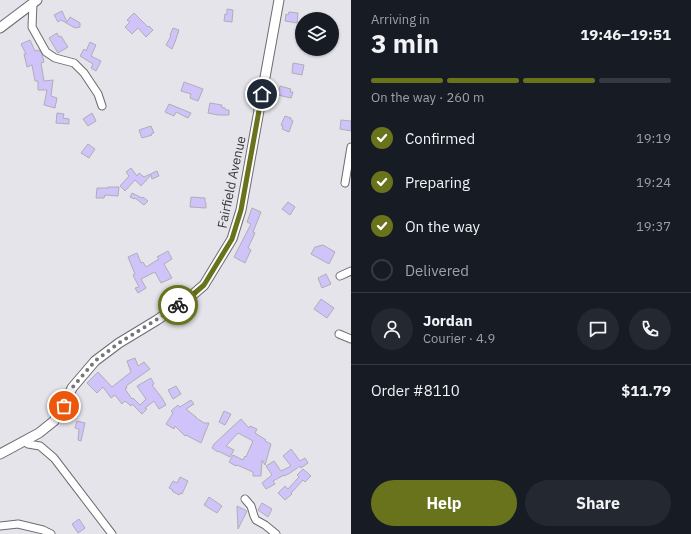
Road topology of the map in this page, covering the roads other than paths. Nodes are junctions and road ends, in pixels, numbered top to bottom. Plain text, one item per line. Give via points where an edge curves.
1 (279, 0) edge
2 (35, 1) edge
3 (0, 28) edge
4 (102, 106) dead end
5 (351, 147) edge
6 (346, 183) dead end
7 (351, 271) edge
8 (340, 276) dead end
9 (339, 334) dead end
10 (351, 339) edge
11 (25, 441) junction
12 (0, 454) edge
13 (245, 499) dead end
14 (0, 526) edge
15 (51, 534) edge
16 (112, 534) edge
17 (276, 534) edge

1 - 11 street, Fairfield Avenue via 241,210 232,239 204,285 189,298 95,361 72,388 54,422
2 - 3 street
2 - 4 street via 32,27 46,52 55,58 74,62 98,94
5 - 6 street
7 - 8 street
9 - 10 street
11 - 12 street, Fairfield Avenue
11 - 16 street via 40,446 54,458
13 - 17 street via 251,506 256,520
14 - 15 street via 18,524

